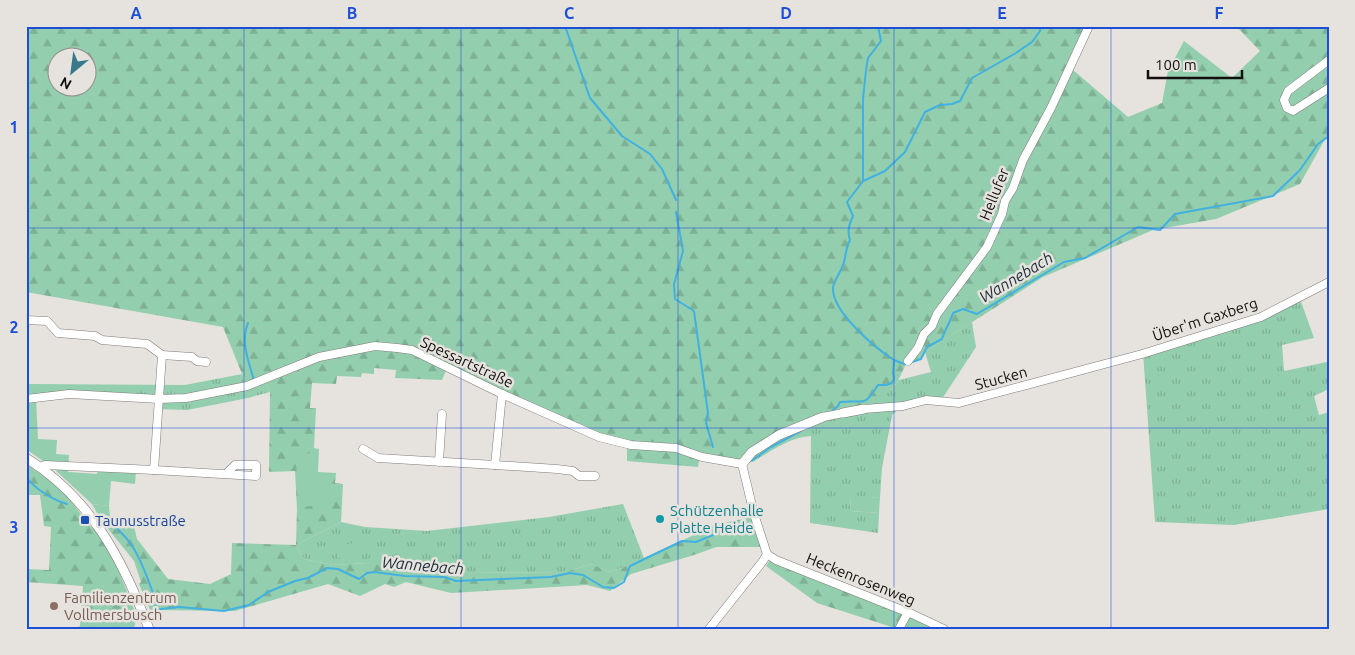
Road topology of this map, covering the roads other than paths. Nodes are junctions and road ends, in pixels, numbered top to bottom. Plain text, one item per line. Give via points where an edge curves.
1 (1089, 26) edge
2 (1329, 60) edge
3 (1329, 88) edge
4 (1329, 282) edge
5 (26, 320) edge
6 (1142, 354) joint
7 (162, 355) junction
8 (908, 361) dead end
9 (206, 362) dead end
10 (502, 394) junction
11 (26, 399) edge
12 (159, 399) junction
13 (864, 409) joint
14 (844, 413) joint
15 (442, 414) dead end
16 (822, 416) joint
17 (363, 449) dead end
18 (26, 458) edge
19 (439, 462) junction
20 (742, 464) junction
21 (495, 465) junction
22 (40, 467) junction
23 (154, 470) junction
24 (226, 474) dead end
25 (595, 476) dead end
26 (767, 554) junction
27 (908, 612) junction
28 (149, 629) edge
29 (709, 629) edge
30 (899, 629) edge
31 (944, 629) edge

1 - 8 street, Hellufer via 1023,160 987,247
2 - 3 street via 1288,91 1284,100 1287,108 1293,111
4 - 6 street, Über'm Gaxberg via 1260,317
5 - 7 street via 47,321 58,333 147,344
6 - 13 street, Stucken via 959,403 926,400 903,406
7 - 9 street via 192,357
7 - 12 street
10 - 12 street, Spessartstraße via 412,350 375,346 319,357 247,386 186,398
10 - 20 street, Spessartstraße via 599,437 631,445 676,448
10 - 21 street
11 - 12 street, Spessartstraße via 69,394
12 - 23 street
13 - 14 street
14 - 16 street
15 - 19 street
16 - 20 street via 779,435 752,452
17 - 19 street via 378,458
18 - 22 street
19 - 21 street
20 - 26 street
21 - 25 street via 573,470 579,476
22 - 23 street
22 - 28 street via 77,500 107,539 126,571
23 - 24 street
26 - 27 street, Heckenrosenweg
26 - 29 street
27 - 30 street
27 - 31 street, Heckenrosenweg

